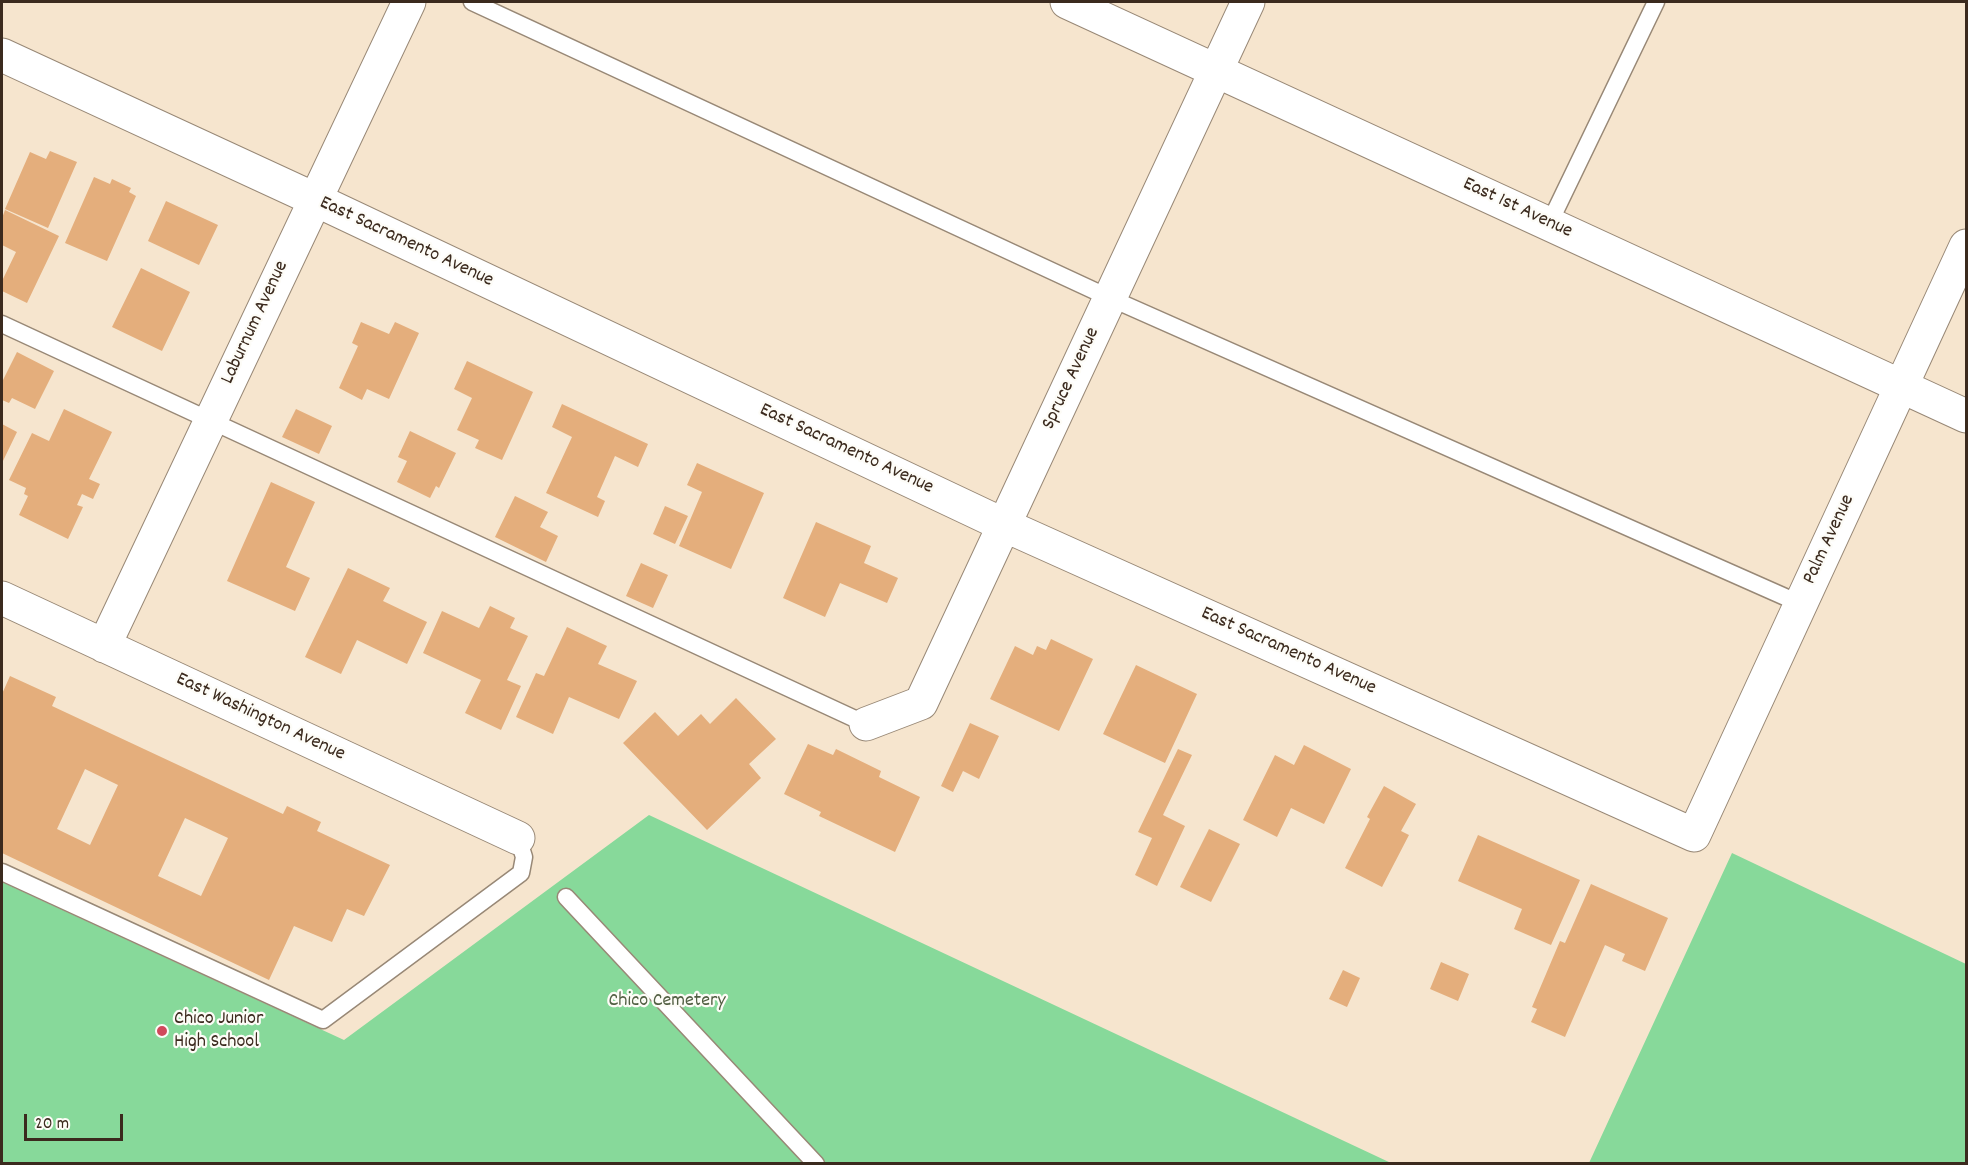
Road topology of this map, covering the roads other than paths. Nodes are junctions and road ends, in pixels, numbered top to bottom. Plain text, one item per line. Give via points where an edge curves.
1 (409, 2) edge
2 (472, 2) edge
3 (1067, 2) edge
4 (1248, 2) edge
5 (1656, 2) edge
6 (2, 55) edge
7 (1216, 70) junction
8 (314, 200) junction
9 (1549, 224) junction
10 (1966, 246) edge
11 (1110, 298) junction
12 (2, 324) edge
13 (1902, 386) junction
14 (1966, 416) edge
15 (210, 421) junction
16 (1004, 525) junction
17 (2, 598) edge
18 (1801, 604) junction
19 (104, 646) junction
20 (866, 724) joint
21 (1695, 835) joint
22 (518, 838) joint
23 (2, 872) edge
24 (566, 897) dead end
25 (816, 1164) edge

1 - 8 street, Laburnum Avenue
2 - 11 lane
3 - 7 street, East 1st Avenue
4 - 7 street, Spruce Avenue
5 - 9 lane
6 - 8 street, East Sacramento Avenue
7 - 9 street, East 1st Avenue
7 - 11 street, Spruce Avenue
8 - 15 street, Laburnum Avenue
8 - 16 street, East Sacramento Avenue
9 - 13 street, East 1st Avenue
10 - 13 street, Palm Avenue
11 - 16 street, Spruce Avenue
11 - 18 lane
12 - 15 lane
13 - 14 street, East 1st Avenue
13 - 18 street, Palm Avenue
15 - 19 street, Laburnum Avenue
15 - 20 lane
16 - 20 street, Spruce Avenue via 921,703
16 - 21 street, East Sacramento Avenue
17 - 19 street, East Washington Avenue
18 - 21 street, Palm Avenue
19 - 22 street, East Washington Avenue
22 - 23 lane via 524,857 521,873 323,1020
24 - 25 lane

